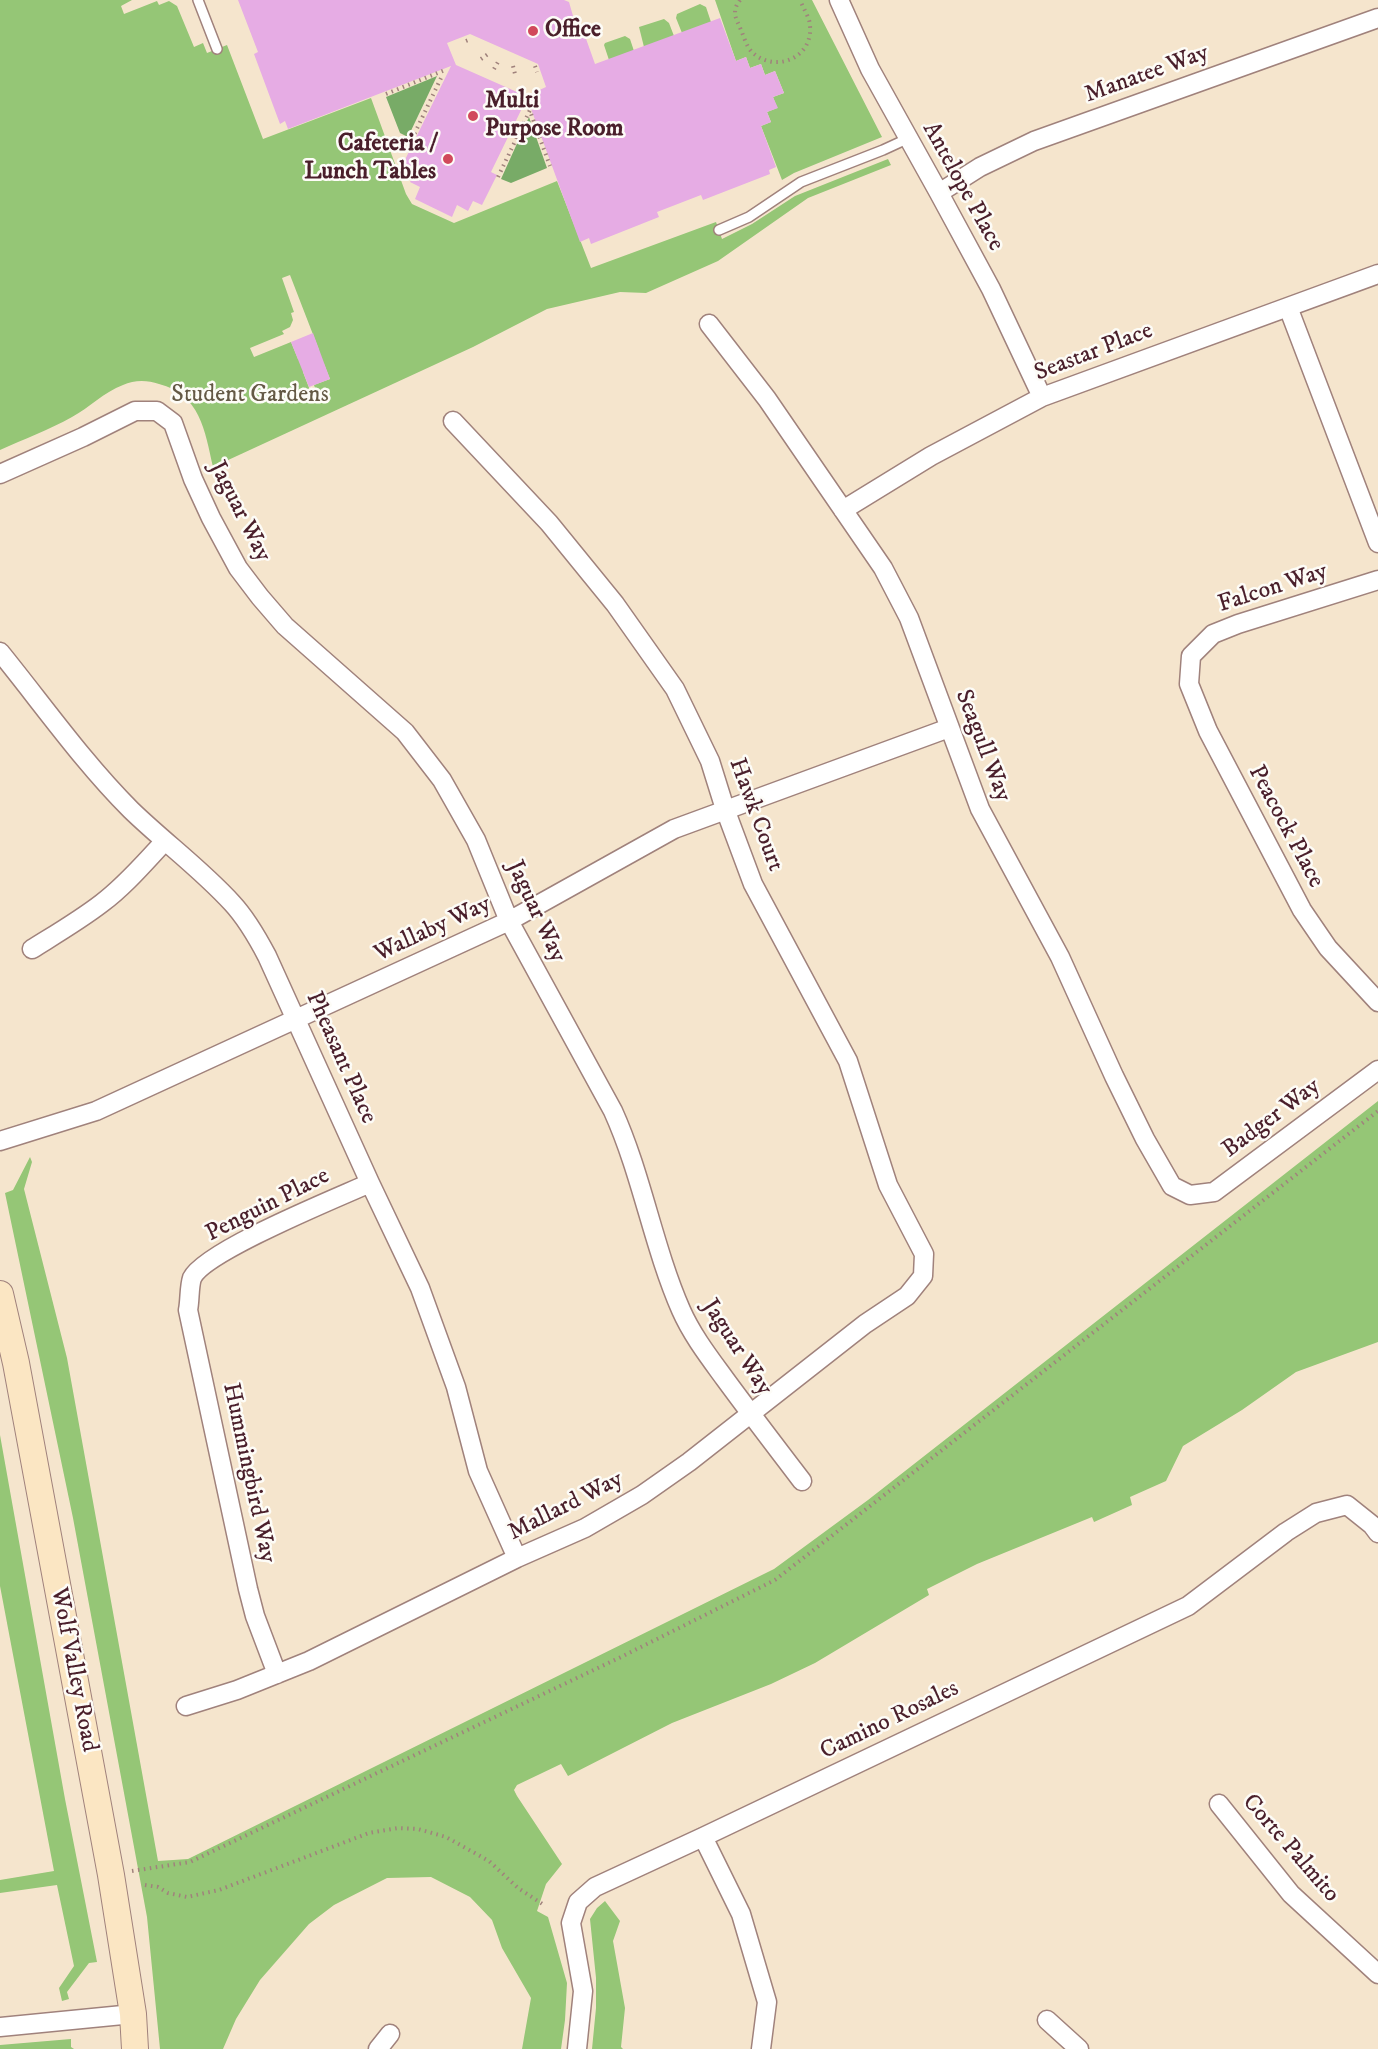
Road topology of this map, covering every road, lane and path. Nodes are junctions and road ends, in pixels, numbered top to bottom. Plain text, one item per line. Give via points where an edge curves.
1 (198, 0) edge
2 (740, 0) edge
3 (800, 0) edge
4 (839, 0) edge
5 (1378, 18) edge
6 (471, 39) dead end
7 (466, 41) dead end
8 (217, 49) dead end
9 (488, 54) dead end
10 (481, 59) dead end
11 (498, 62) dead end
12 (513, 66) dead end
13 (535, 66) dead end
14 (494, 69) dead end
15 (445, 70) dead end
16 (537, 72) dead end
17 (515, 74) dead end
18 (441, 78) dead end
19 (386, 94) dead end
20 (527, 103) dead end
21 (530, 110) junction
22 (909, 138) junction
23 (412, 139) dead end
24 (550, 166) dead end
25 (498, 177) dead end
26 (939, 193) junction
27 (719, 231) dead end
28 (1378, 274) edge
29 (1288, 307) junction
30 (709, 324) dead end
31 (1042, 398) junction
32 (453, 421) dead end
33 (0, 474) edge
34 (843, 510) junction
35 (1378, 543) edge
36 (1378, 580) edge
37 (0, 652) edge
38 (1191, 656) joint
39 (949, 728) junction
40 (725, 809) junction
41 (165, 841) junction
42 (509, 921) junction
43 (32, 949) dead end
44 (1378, 1002) edge
45 (296, 1018) junction
46 (1378, 1070) edge
47 (1378, 1111) edge
48 (0, 1141) edge
49 (370, 1183) junction
50 (1190, 1196) joint
51 (922, 1276) joint
52 (192, 1278) joint
53 (0, 1294) edge
54 (750, 1413) junction
55 (802, 1481) dead end
56 (1378, 1533) edge
57 (518, 1558) junction
58 (277, 1674) junction
59 (186, 1706) dead end
60 (1219, 1804) dead end
61 (703, 1837) junction
62 (111, 1875) junction
63 (145, 1885) dead end
64 (544, 1905) dead end
65 (1378, 1974) edge
66 (133, 2014) junction
67 (1047, 2020) dead end
68 (0, 2026) edge
69 (390, 2034) dead end
70 (135, 2049) edge
71 (378, 2049) edge
72 (577, 2049) edge
73 (761, 2049) edge
74 (1079, 2049) edge

1 - 8 lane
2 - 3 path via 734,14 749,47 765,61 783,63 798,55 808,41 810,24
4 - 22 street, Antelope Place via 870,69
5 - 26 street, Manatee Way via 1034,141 980,167
6 - 7 path
9 - 10 path
11 - 14 path
12 - 17 path
13 - 16 path
15 - 19 path
18 - 23 path
20 - 21 path
21 - 24 path
21 - 25 path
22 - 26 street, Antelope Place
22 - 27 lane via 801,182 749,217
26 - 31 street, Antelope Place
28 - 29 street, Seastar Place
29 - 31 street, Seastar Place
29 - 35 street
30 - 34 street, Seagull Way via 767,399
31 - 34 street, Seastar Place via 931,456
32 - 40 street, Hawk Court via 549,523 615,604 669,680 710,761
33 - 42 street, Jaguar Way via 135,411 157,411 173,423 193,479 238,568 285,626 405,732 442,780 476,840
34 - 39 street, Seagull Way via 883,568 909,618
36 - 38 street, Falcon Way via 1213,634
37 - 41 street, Pheasant Place via 98,774
38 - 44 street, Peacock Place via 1189,684 1208,731 1302,910 1329,948
39 - 40 street, Wallaby Way
39 - 50 street, Seagull Way via 980,809 1060,957 1145,1139 1172,1186
40 - 42 street, Wallaby Way via 674,829
40 - 51 street, Hawk Court via 753,884 848,1061 888,1185 924,1254
41 - 43 street via 103,903
41 - 45 street, Pheasant Place via 204,874 253,930
42 - 45 street, Wallaby Way
42 - 54 street, Jaguar Way via 624,1136 681,1310 695,1338
45 - 48 street, Wallaby Way via 96,1111
45 - 49 street, Pheasant Place
46 - 50 street, Badger Way via 1215,1192
47 - 62 path via 775,1580 190,1862
49 - 52 street, Penguin Place via 250,1237 215,1256
49 - 57 street, Pheasant Place via 420,1288 456,1387 478,1471
51 - 54 street, Mallard Way via 907,1296
52 - 58 street, Hummingbird Way via 188,1310 248,1589
53 - 62 main road, Wolf Valley Road
54 - 55 street, Jaguar Way
54 - 57 street, Mallard Way via 642,1495 585,1528
56 - 61 street, Camino Rosales via 1347,1505 1316,1513 1188,1606
57 - 58 street, Mallard Way
58 - 59 street, Mallard Way
60 - 65 street, Corte Palmito via 1291,1894
61 - 72 street, Camino Rosales via 595,1887 578,1902 571,1923 583,1991
61 - 73 street via 741,1914 767,2002
62 - 66 main road, Wolf Valley Road
63 - 64 path via 187,1897 219,1890 369,1833 418,1829 446,1837 489,1861
66 - 68 street
66 - 70 main road, Wolf Valley Road
67 - 74 street
69 - 71 street

